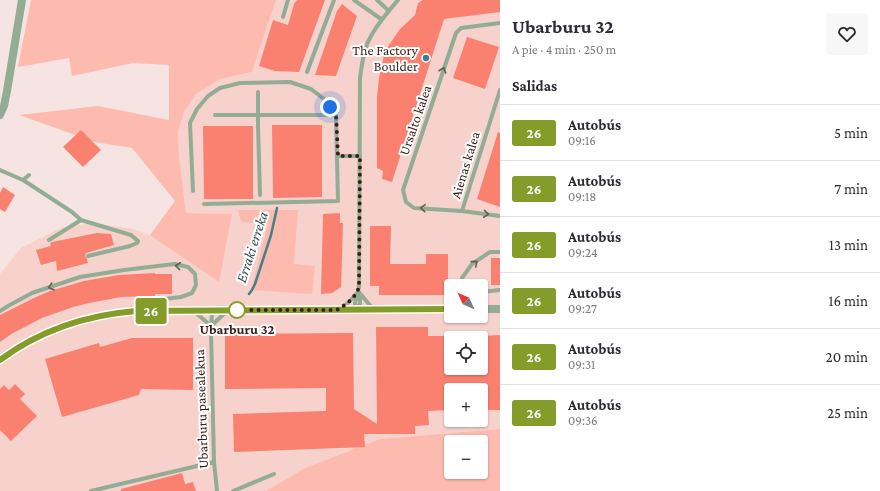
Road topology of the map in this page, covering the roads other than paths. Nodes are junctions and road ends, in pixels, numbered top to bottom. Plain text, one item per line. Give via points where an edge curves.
1 (22, 0) edge
2 (288, 0) edge
3 (334, 0) edge
4 (354, 0) edge
5 (377, 0) edge
6 (398, 0) edge
7 (389, 11) junction
8 (283, 17) dead end
9 (381, 19) junction
10 (500, 23) edge
11 (307, 72) dead end
12 (257, 82) junction
13 (500, 90) edge
14 (336, 114) junction
15 (0, 115) edge
16 (215, 115) dead end
17 (338, 156) junction
18 (360, 156) junction
19 (0, 170) edge
20 (6, 173) junction
21 (29, 175) dead end
22 (2, 178) dead end
23 (23, 180) junction
24 (193, 191) dead end
25 (260, 195) dead end
26 (204, 204) dead end
27 (462, 211) junction
28 (500, 216) edge
29 (82, 220) junction
30 (49, 240) dead end
31 (500, 252) edge
32 (88, 256) dead end
33 (462, 279) edge
34 (500, 290) edge
35 (488, 291) edge
36 (359, 293) junction
37 (444, 309) edge
38 (488, 309) edge
39 (500, 309) edge
40 (228, 310) junction
41 (337, 310) junction
42 (355, 310) junction
43 (373, 310) junction
44 (0, 311) edge
45 (163, 311) junction
46 (194, 311) junction
47 (212, 311) junction
48 (211, 326) junction
49 (0, 360) edge
50 (214, 462) junction
51 (274, 474) dead end
52 (91, 491) edge
53 (217, 491) edge
54 (233, 491) edge

1 - 15 street via 7,91
2 - 8 lane
3 - 11 lane
4 - 9 lane
5 - 7 lane
6 - 7 lane
7 - 9 lane
9 - 18 lane via 369,39 363,56 360,78
27 -> 10 lane, Ursalto kalea via 414,208 406,202 403,190 456,33 461,28
12 - 14 lane via 290,82 311,89 324,99
12 - 24 lane via 220,88 208,96 197,109 190,123
12 - 25 lane, bridge
13 - 27 lane, Aienas kalea
14 - 16 lane
14 - 17 lane
17 - 18 lane
17 - 26 lane via 338,201
18 - 36 lane
19 - 20 lane
20 - 22 lane
20 - 23 lane
21 - 23 lane
23 - 29 lane
27 -> 28 lane, Aienas kalea
29 - 30 lane
29 - 32 lane via 131,235 138,241 137,244
33 -> 31 lane via 472,264 490,252
34 - 35 lane
36 - 41 lane
36 - 42 lane
36 - 43 lane
37 - 43 street
38 - 39 street
40 - 41 street
40 - 47 street
40 - 48 lane
41 - 42 street
42 - 43 street
45 -> 44 lane via 164,299 180,298 192,293 196,285 195,274 188,267 176,264 80,277 32,293
45 - 46 street
45 - 49 street via 120,312 86,319 43,335
46 - 47 street
46 - 48 lane
47 - 48 lane, Ubarburu pasealekua
48 - 50 lane, Ubarburu pasealekua
50 - 52 lane
50 - 53 lane, Ubarburu pasealekua
51 - 54 lane

